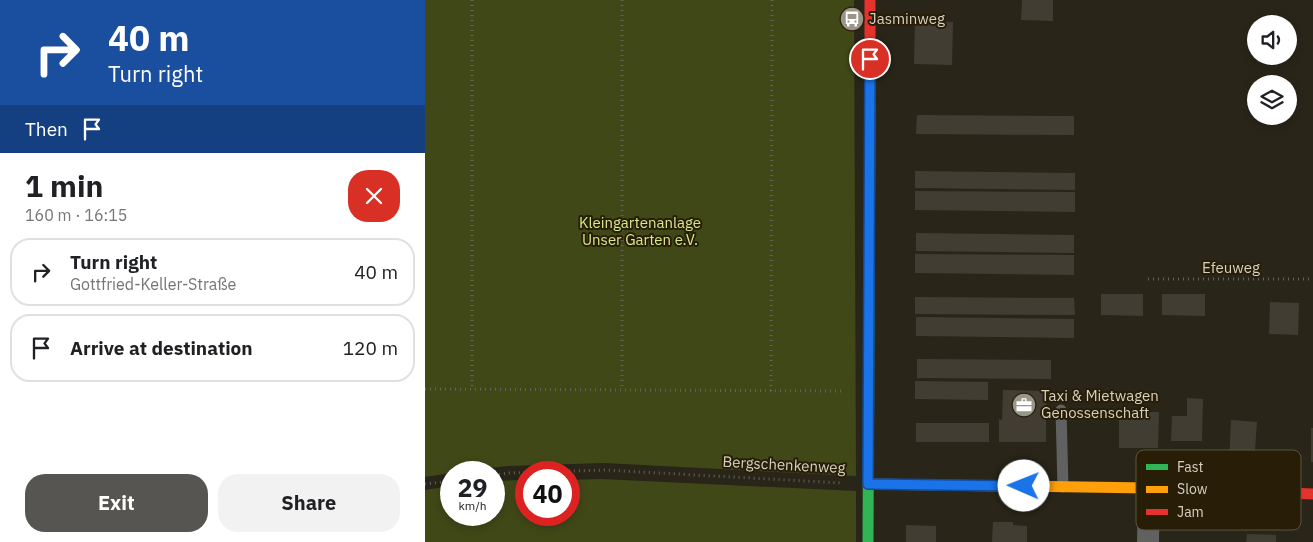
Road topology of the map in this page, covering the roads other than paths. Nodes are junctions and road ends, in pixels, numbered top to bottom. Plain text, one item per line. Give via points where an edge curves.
1 (870, 0) edge
2 (1061, 410) dead end
3 (868, 484) junction
4 (1063, 487) junction
5 (1136, 488) edge
6 (868, 542) edge

1 - 3 street
2 - 4 lane
3 - 4 street
3 - 6 street
4 - 5 street

